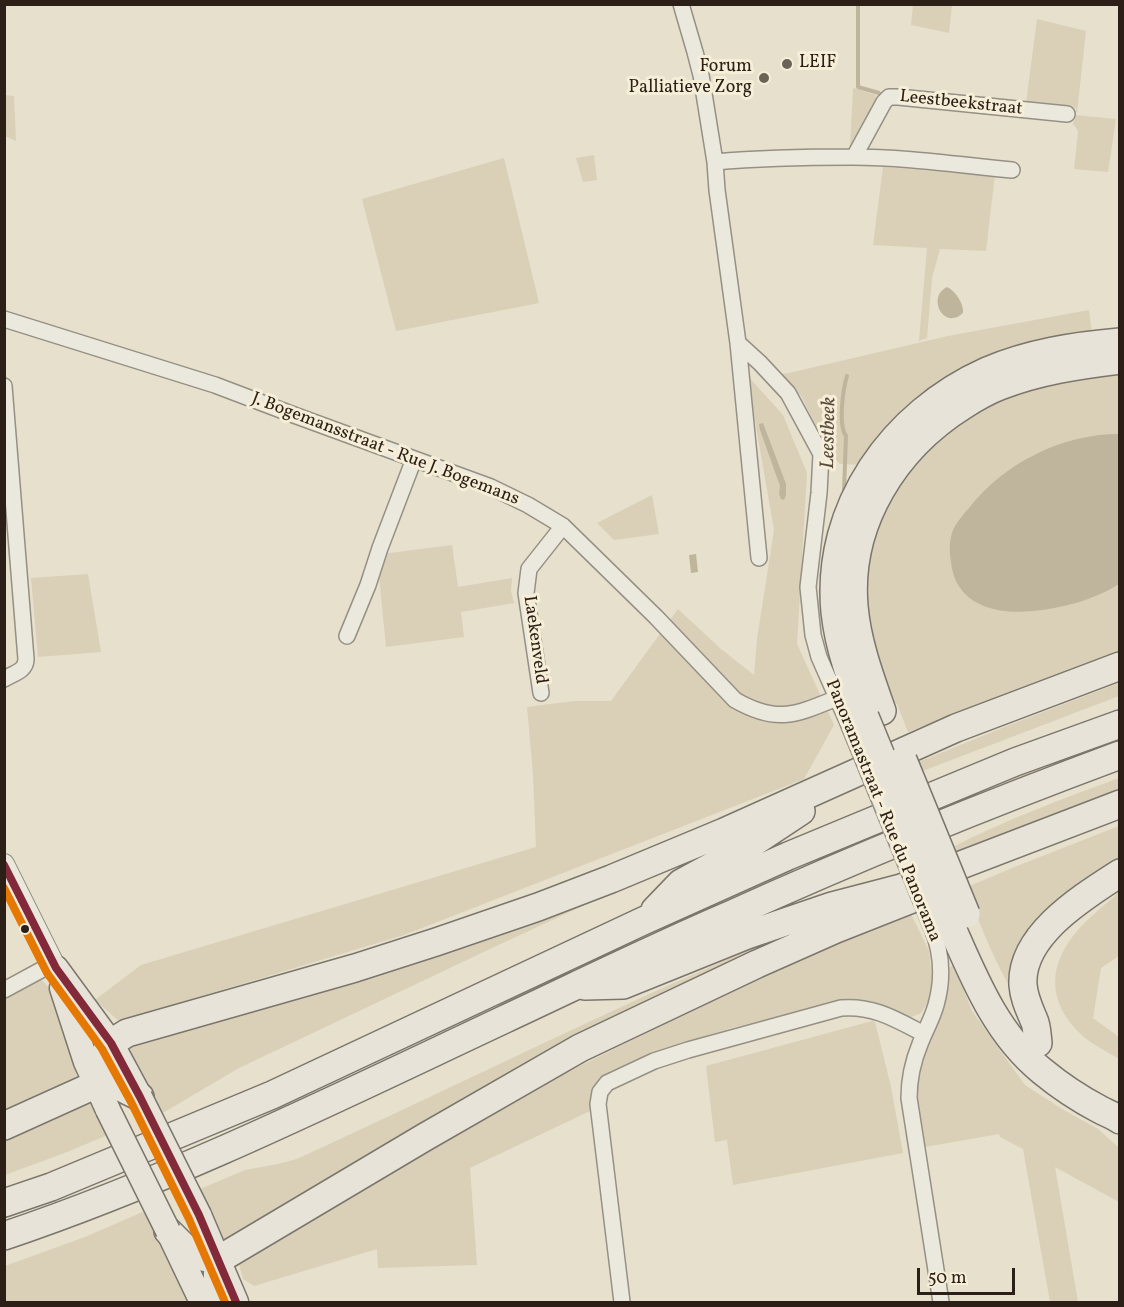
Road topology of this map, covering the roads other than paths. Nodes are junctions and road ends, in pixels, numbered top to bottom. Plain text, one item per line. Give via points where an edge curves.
1 (681, 4) edge
2 (1067, 114) dead end
3 (854, 157) junction
4 (715, 162) junction
5 (1012, 170) dead end
6 (4, 319) edge
7 (1119, 342) edge
8 (738, 343) junction
9 (1119, 360) edge
10 (4, 386) edge
11 (414, 459) junction
12 (563, 526) junction
13 (759, 558) dead end
14 (346, 636) dead end
15 (1119, 666) edge
16 (4, 679) edge
17 (541, 693) dead end
18 (837, 698) junction
19 (865, 717) junction
20 (1119, 723) edge
21 (1119, 755) edge
22 (851, 775) junction
23 (1119, 804) edge
24 (4, 864) edge
25 (957, 867) junction
26 (1119, 873) edge
27 (643, 921) junction
28 (949, 921) junction
29 (55, 966) junction
30 (575, 986) junction
31 (4, 990) edge
32 (924, 1034) junction
33 (111, 1043) junction
34 (1038, 1043) junction
35 (97, 1084) junction
36 (140, 1096) junction
37 (1119, 1101) edge
38 (1119, 1120) edge
39 (4, 1126) edge
40 (4, 1203) edge
41 (168, 1231) junction
42 (4, 1236) edge
43 (218, 1260) junction
44 (201, 1302) edge
45 (209, 1302) edge
46 (236, 1302) edge
47 (622, 1302) edge
48 (941, 1302) edge

1 - 4 street via 705,97
2 - 3 street, Leestbeekstraat via 890,97
3 - 4 street
3 - 5 street
4 - 8 street
6 - 11 street, J. Bogemansstraat - Rue J. Bogemans via 215,385
7 - 19 highway via 1049,351 963,383 918,414 874,463 846,517 835,577 842,647
8 - 13 street
8 - 18 street, Panoramastraat - Rue du Panorama via 789,393 821,454 808,586 813,635
9 - 19 highway via 1055,370 998,387 945,417 892,470 876,496 856,554 854,606 868,671
10 - 16 street via 26,664
11 - 12 street, J. Bogemansstraat - Rue J. Bogemans via 491,487
11 - 14 street
12 - 17 street, Laekenveld via 529,569 526,584
12 - 18 street, J. Bogemansstraat - Rue J. Bogemans via 735,700 764,713 784,716
15 - 22 highway via 956,728
18 - 19 street, Panoramastraat - Rue du Panorama
19 - 28 highway, bridge
20 - 27 highway via 788,856
21 - 30 highway via 880,849
22 - 27 highway via 742,850 681,883
22 - 33 highway via 610,879 498,921 355,968 127,1033
23 - 25 highway
24 - 29 street
25 - 30 highway via 747,935 623,985
25 - 43 highway via 918,897 757,964 580,1048
26 - 34 highway via 1053,921 1028,958 1023,975 1024,994 1035,1021
27 - 40 highway via 272,1095
28 - 32 street, Panoramastraat - Rue du Panorama via 938,943 940,981 936,1005
28 - 34 highway via 991,971 1015,1014
28 - 38 highway via 987,1003 1024,1055 1056,1082
29 - 31 street
29 - 33 main road
29 - 35 main road
30 - 42 highway via 231,1147 64,1216
32 - 47 street via 878,1012 841,1008 688,1050 646,1064 608,1083 600,1092 598,1104
32 - 48 street, Panoramastraat - Rue du Panorama via 913,1064 909,1098
33 - 35 highway via 100,1061
33 - 36 main road
34 - 37 highway
35 - 36 highway via 114,1084
35 - 39 highway
35 - 41 main road, bridge
36 - 43 main road, bridge
41 - 43 highway via 197,1257
41 - 44 main road
43 - 45 highway via 217,1286
43 - 46 main road

